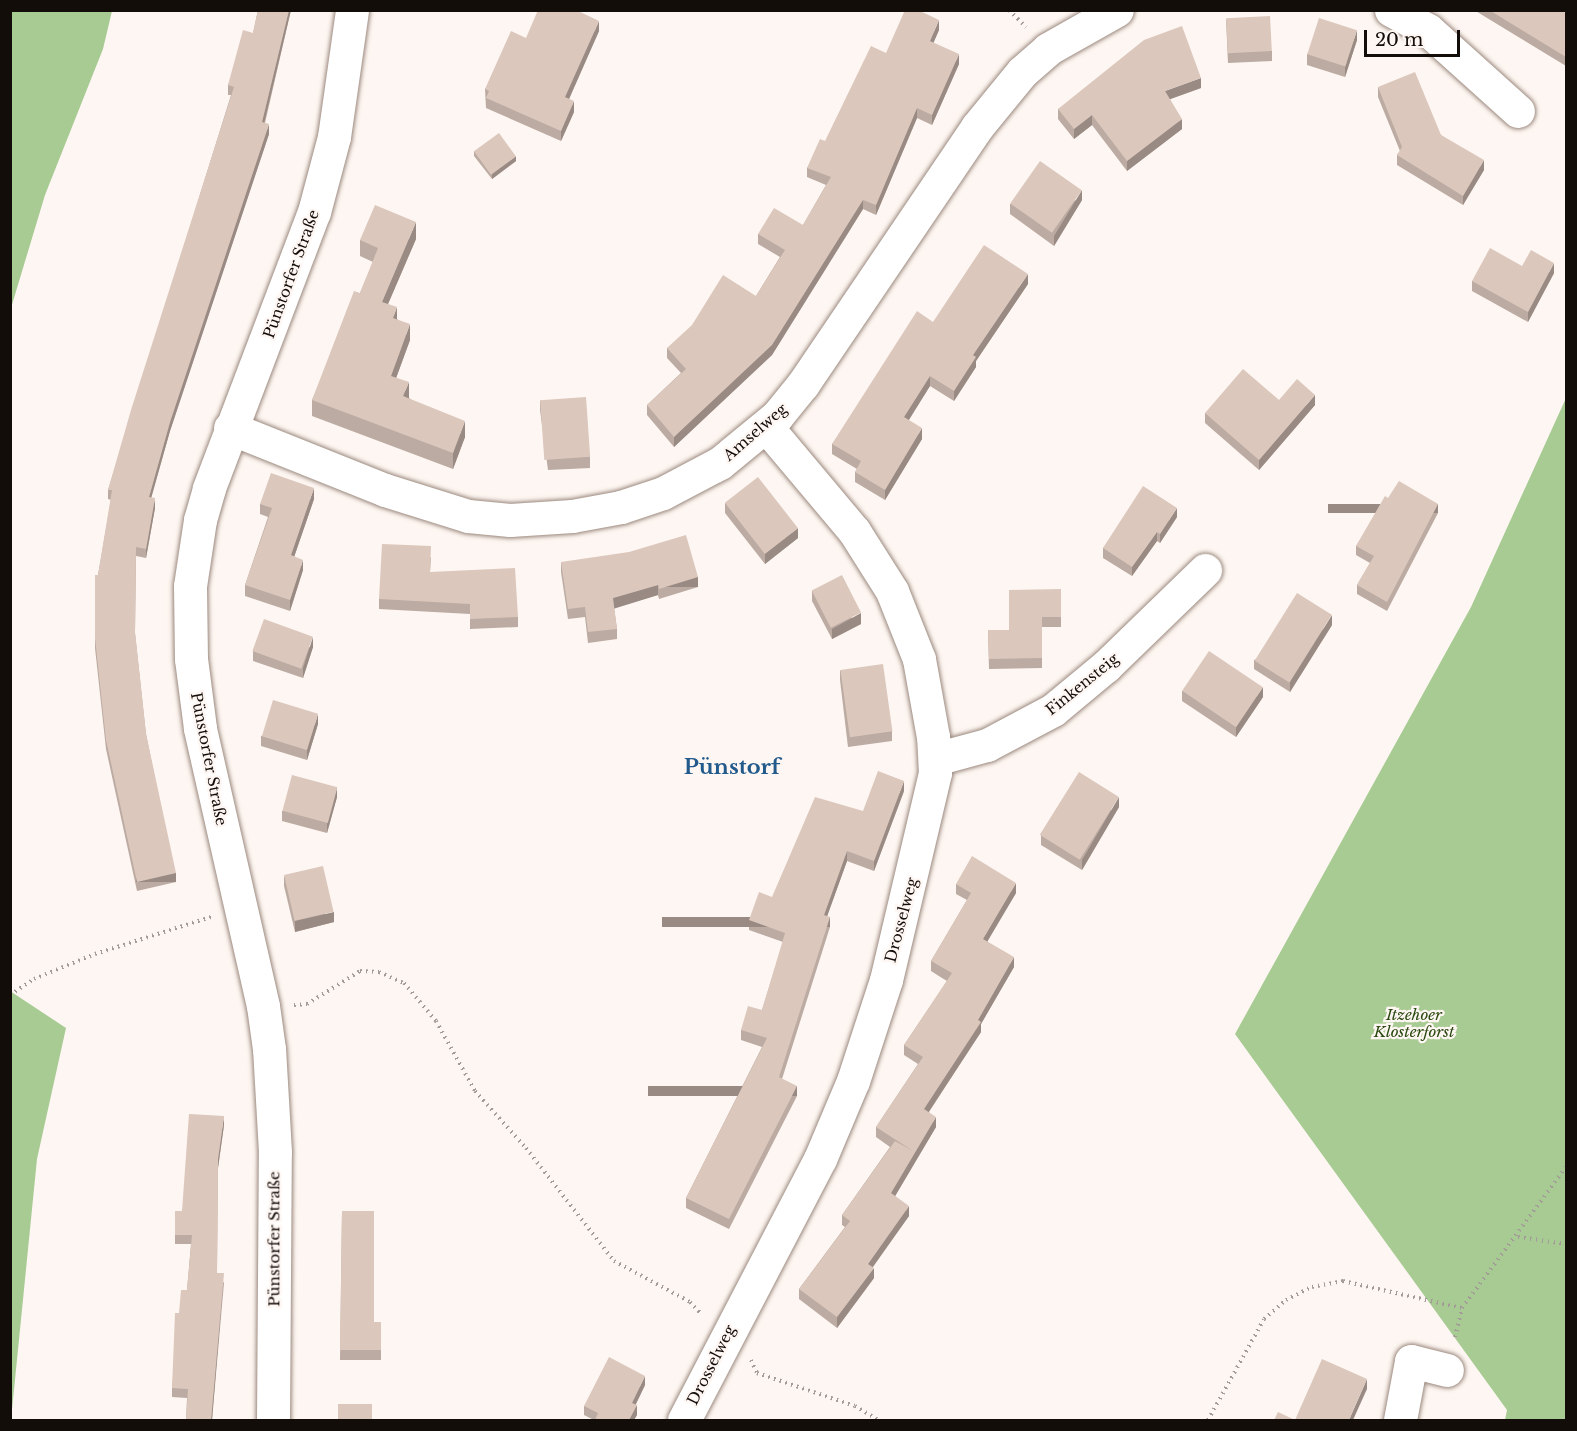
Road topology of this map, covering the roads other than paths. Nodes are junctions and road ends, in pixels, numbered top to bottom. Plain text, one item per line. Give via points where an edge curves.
1 (352, 10) edge
2 (1117, 10) edge
3 (1391, 10) edge
4 (1518, 111) dead end
5 (766, 426) junction
6 (230, 428) junction
7 (1205, 570) dead end
8 (935, 759) junction
9 (1447, 1370) dead end
10 (273, 1420) edge
11 (684, 1420) edge
12 (1400, 1420) edge

1 - 6 street, Pünstorfer Straße via 334,137 314,212 281,306
2 - 5 street, Amselweg via 1048,49 1022,72 977,128 803,384
3 - 4 street via 1428,30
5 - 6 street, Amselweg via 720,463 646,500 572,516 510,520 438,508
5 - 8 street, Drosselweg via 854,531 892,591 919,659
6 - 10 street, Pünstorfer Straße via 200,520 189,618 200,728 263,1006 273,1095
7 - 8 street, Finkensteig via 1106,666 1053,710 1004,738
8 - 11 street, Drosselweg via 933,788 913,874 865,1050 820,1160
9 - 12 street via 1411,1360

